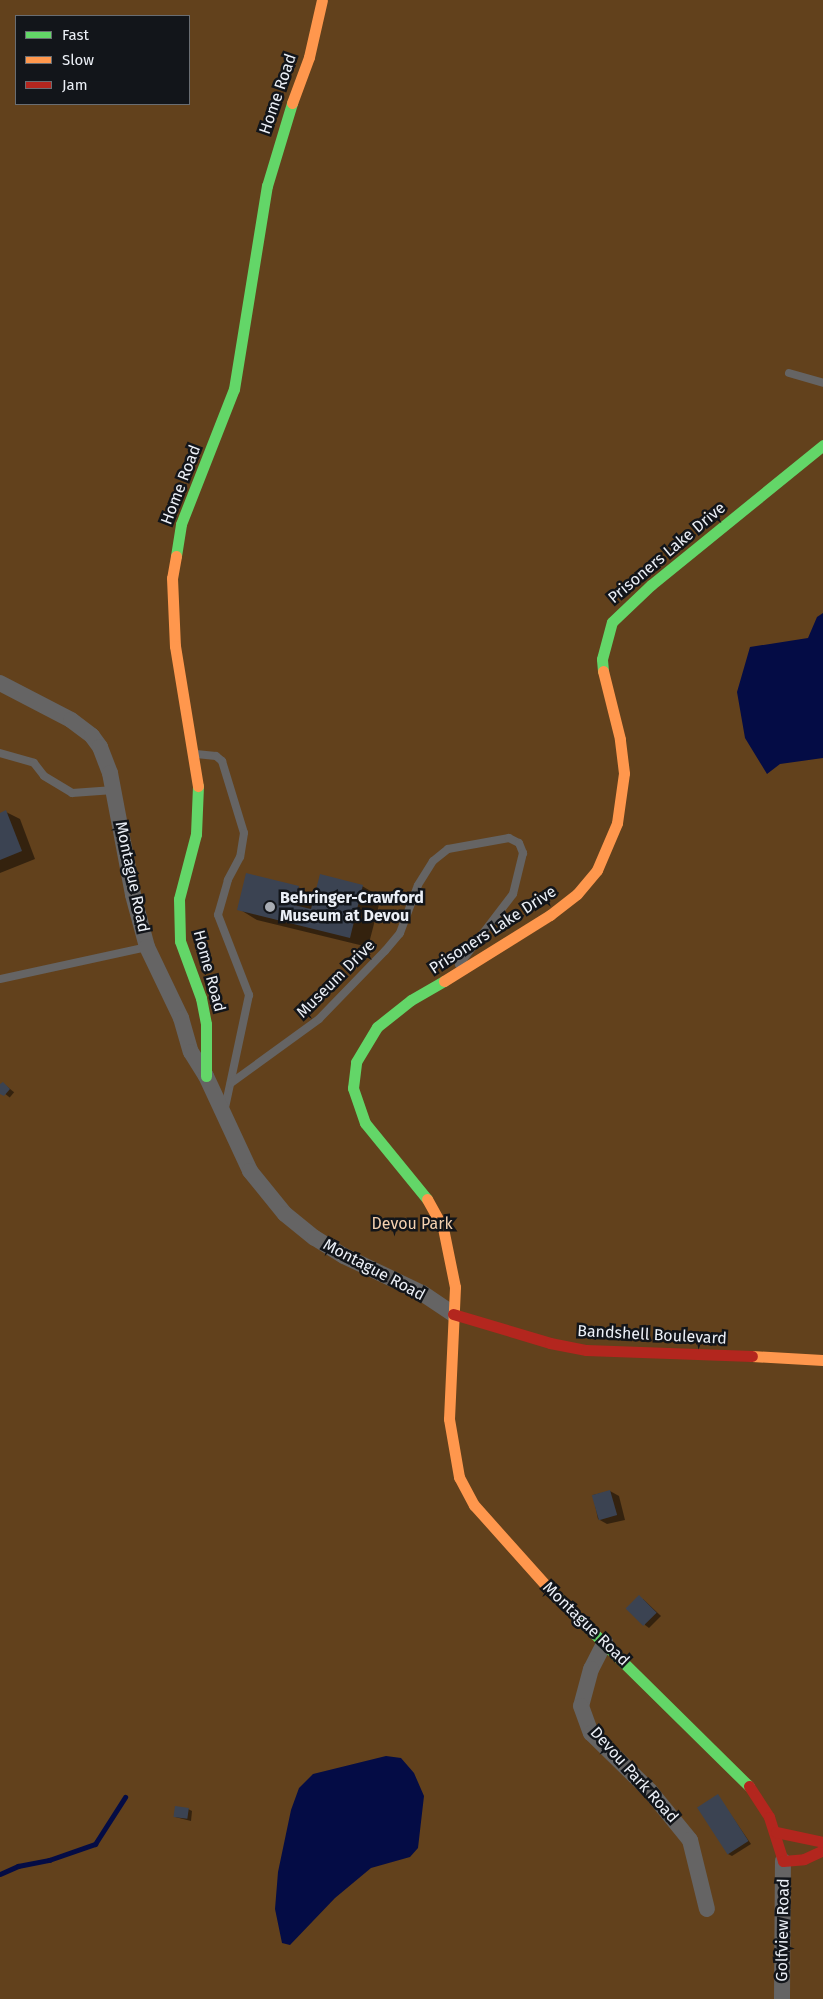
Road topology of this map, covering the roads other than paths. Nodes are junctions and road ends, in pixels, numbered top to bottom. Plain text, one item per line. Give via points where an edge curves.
1 (322, 0) edge
2 (789, 373) dead end
3 (823, 383) edge
4 (823, 445) edge
5 (0, 683) edge
6 (0, 753) edge
7 (194, 754) junction
8 (114, 790) junction
9 (147, 947) junction
10 (450, 978) junction
11 (0, 979) edge
12 (206, 1076) junction
13 (231, 1082) junction
14 (224, 1115) junction
15 (453, 1314) junction
16 (823, 1360) edge
17 (605, 1642) junction
18 (776, 1832) junction
19 (823, 1842) edge
20 (823, 1850) edge
21 (783, 1861) junction
22 (707, 1909) dead end
23 (782, 1999) edge

1 - 7 street, Home Road via 309,56 278,142 267,186 234,389 188,506 176,547 171,612
2 - 3 lane
4 - 10 street, Prisoners Lake Drive via 650,585 612,622 602,658 603,676 620,739 624,773 621,802 610,842 597,870 577,894 498,950
5 - 8 street, Montague Road via 71,720 92,736 100,748
6 - 8 lane via 34,763 44,776 72,793
7 - 12 street, Home Road via 199,804 196,834 179,899 180,941 201,998 206,1024
7 - 13 lane via 216,756 222,761 244,833 240,857 218,915 249,995
8 - 9 street, Montague Road via 133,895
9 - 11 lane
9 - 12 street, Montague Road via 181,1018 191,1052
10 - 13 lane, Museum Drive via 512,894 523,853 519,843 509,838 448,849 433,861 418,885 400,933 385,951 319,1019
10 - 15 street, Prisoners Lake Drive via 411,1000 376,1027 356,1062 353,1088 364,1123 426,1196 443,1228 453,1268
12 - 14 street, Montague Road
13 - 14 lane
14 - 15 street, Montague Road via 250,1171 285,1214 344,1256 422,1294
15 - 16 street, Bandshell Boulevard via 550,1343 586,1350
15 - 17 street, Montague Road via 449,1419 459,1477 486,1522
17 - 18 street, Montague Road via 749,1785 762,1802
17 - 22 street, Devou Park Road via 591,1669 581,1706 591,1733 650,1791 690,1840
18 - 19 street
18 - 21 street, Montague Road
20 - 21 street via 804,1859
21 - 23 street, Golfview Road

